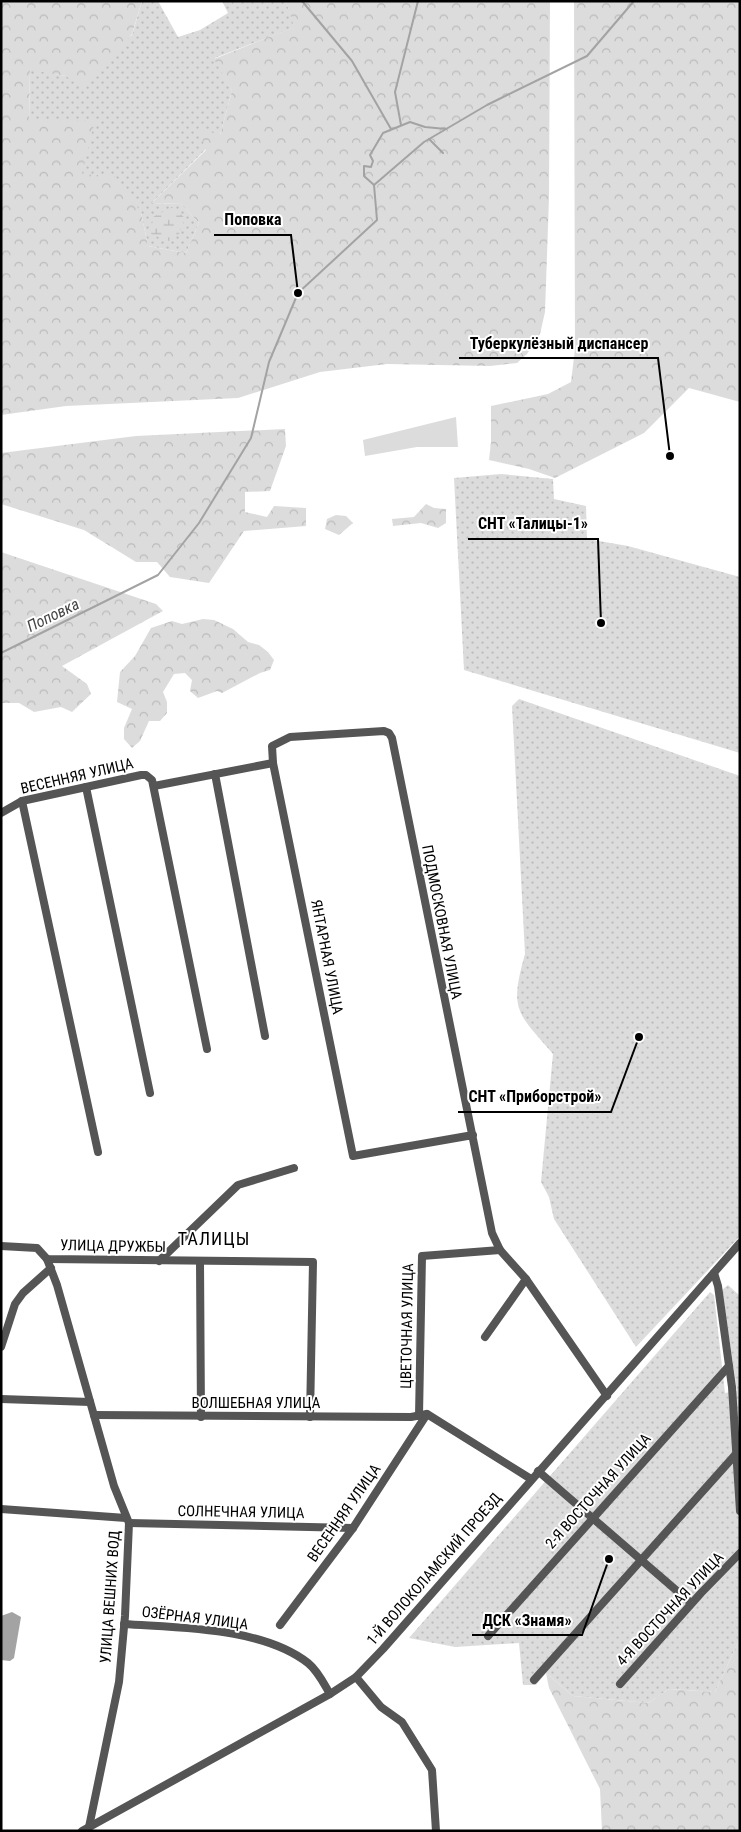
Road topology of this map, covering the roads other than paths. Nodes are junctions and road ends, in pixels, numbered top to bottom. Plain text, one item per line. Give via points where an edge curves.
1 (273, 763) junction
2 (215, 774) junction
3 (154, 786) junction
4 (86, 787) junction
5 (22, 801) junction
6 (1, 813) edge
7 (265, 1036) dead end
8 (207, 1049) dead end
9 (150, 1093) dead end
10 (473, 1135) junction
11 (98, 1152) dead end
12 (294, 1168) dead end
13 (740, 1243) edge
14 (1, 1246) edge
15 (500, 1250) junction
16 (46, 1259) junction
17 (159, 1261) junction
18 (200, 1262) junction
19 (51, 1268) junction
20 (714, 1273) junction
21 (526, 1279) junction
22 (485, 1337) dead end
23 (1, 1347) edge
24 (729, 1366) junction
25 (607, 1396) junction
26 (1, 1399) edge
27 (90, 1402) junction
28 (94, 1415) junction
29 (423, 1415) junction
30 (201, 1417) junction
31 (310, 1417) junction
32 (736, 1454) junction
33 (538, 1471) junction
34 (531, 1479) junction
35 (1, 1510) edge
36 (740, 1512) edge
37 (592, 1518) junction
38 (128, 1521) junction
39 (353, 1528) junction
40 (740, 1553) edge
41 (642, 1561) junction
42 (691, 1603) junction
43 (124, 1624) junction
44 (280, 1625) dead end
45 (488, 1636) dead end
46 (356, 1677) junction
47 (534, 1680) dead end
48 (620, 1684) dead end
49 (330, 1694) junction
50 (86, 1829) edge
51 (436, 1831) edge

1 - 2 street
1 - 10 street, ЯНТАРНАЯ УЛИЦА via 353,1156
1 - 10 street, ПОДМОСКОВНАЯ УЛИЦА via 272,746 290,737 389,733
2 - 3 street
2 - 7 street
3 - 4 street, ВЕСЕННЯЯ УЛИЦА via 152,780 141,775
3 - 8 street
4 - 5 street, ВЕСЕННЯЯ УЛИЦА
4 - 9 street
5 - 6 street, ВЕСЕННЯЯ УЛИЦА
5 - 11 street
10 - 15 street, ПОДМОСКОВНАЯ УЛИЦА via 492,1233
12 - 17 street via 238,1185
13 - 20 street, 1-Й ВОЛОКОЛАМСКИЙ ПРОЕЗД
14 - 16 street, УЛИЦА ДРУЖБЫ via 37,1248
15 - 21 street
15 - 29 street, ЦВЕТОЧНАЯ УЛИЦА via 422,1256
16 - 17 street, УЛИЦА ДРУЖБЫ
16 - 19 street, УЛИЦА ВЕШНИХ ВОД
17 - 18 street, УЛИЦА ДРУЖБЫ
18 - 30 street
18 - 31 street, УЛИЦА ДРУЖБЫ via 313,1262
19 - 23 street via 22,1293 15,1304
19 - 27 street, УЛИЦА ВЕШНИХ ВОД
20 - 24 street
20 - 25 street, 1-Й ВОЛОКОЛАМСКИЙ ПРОЕЗД
21 - 22 street
21 - 25 street
24 - 32 street
24 - 37 street, 2-Я ВОСТОЧНАЯ УЛИЦА
25 - 33 street, 1-Й ВОЛОКОЛАМСКИЙ ПРОЕЗД
26 - 27 street
27 - 28 street, УЛИЦА ВЕШНИХ ВОД
28 - 30 street, ВОЛШЕБНАЯ УЛИЦА
28 - 38 street, УЛИЦА ВЕШНИХ ВОД via 114,1486
29 - 31 street, ВОЛШЕБНАЯ УЛИЦА
29 - 34 street
29 - 39 street, ВЕСЕННЯЯ УЛИЦА
30 - 31 street, ВОЛШЕБНАЯ УЛИЦА
32 - 36 street
32 - 41 street
33 - 34 street, 1-Й ВОЛОКОЛАМСКИЙ ПРОЕЗД
33 - 37 street
34 - 46 street, 1-Й ВОЛОКОЛАМСКИЙ ПРОЕЗД
35 - 38 street, СОЛНЕЧНАЯ УЛИЦА
37 - 41 street
37 - 45 street, 2-Я ВОСТОЧНАЯ УЛИЦА
38 - 39 street, СОЛНЕЧНАЯ УЛИЦА
38 - 43 street, УЛИЦА ВЕШНИХ ВОД
39 - 44 street, ВЕСЕННЯЯ УЛИЦА
40 - 42 street, 4-Я ВОСТОЧНАЯ УЛИЦА
41 - 42 street
41 - 47 street
42 - 48 street, 4-Я ВОСТОЧНАЯ УЛИЦА
43 - 49 street, ОЗЁРНАЯ УЛИЦА via 231,1635 284,1649 309,1664
43 - 50 street, УЛИЦА ВЕШНИХ ВОД via 119,1682
46 - 49 street, 1-Й ВОЛОКОЛАМСКИЙ ПРОЕЗД
46 - 51 street via 381,1707 402,1722 432,1770
49 - 50 street, 1-Й ВОЛОКОЛАМСКИЙ ПРОЕЗД

